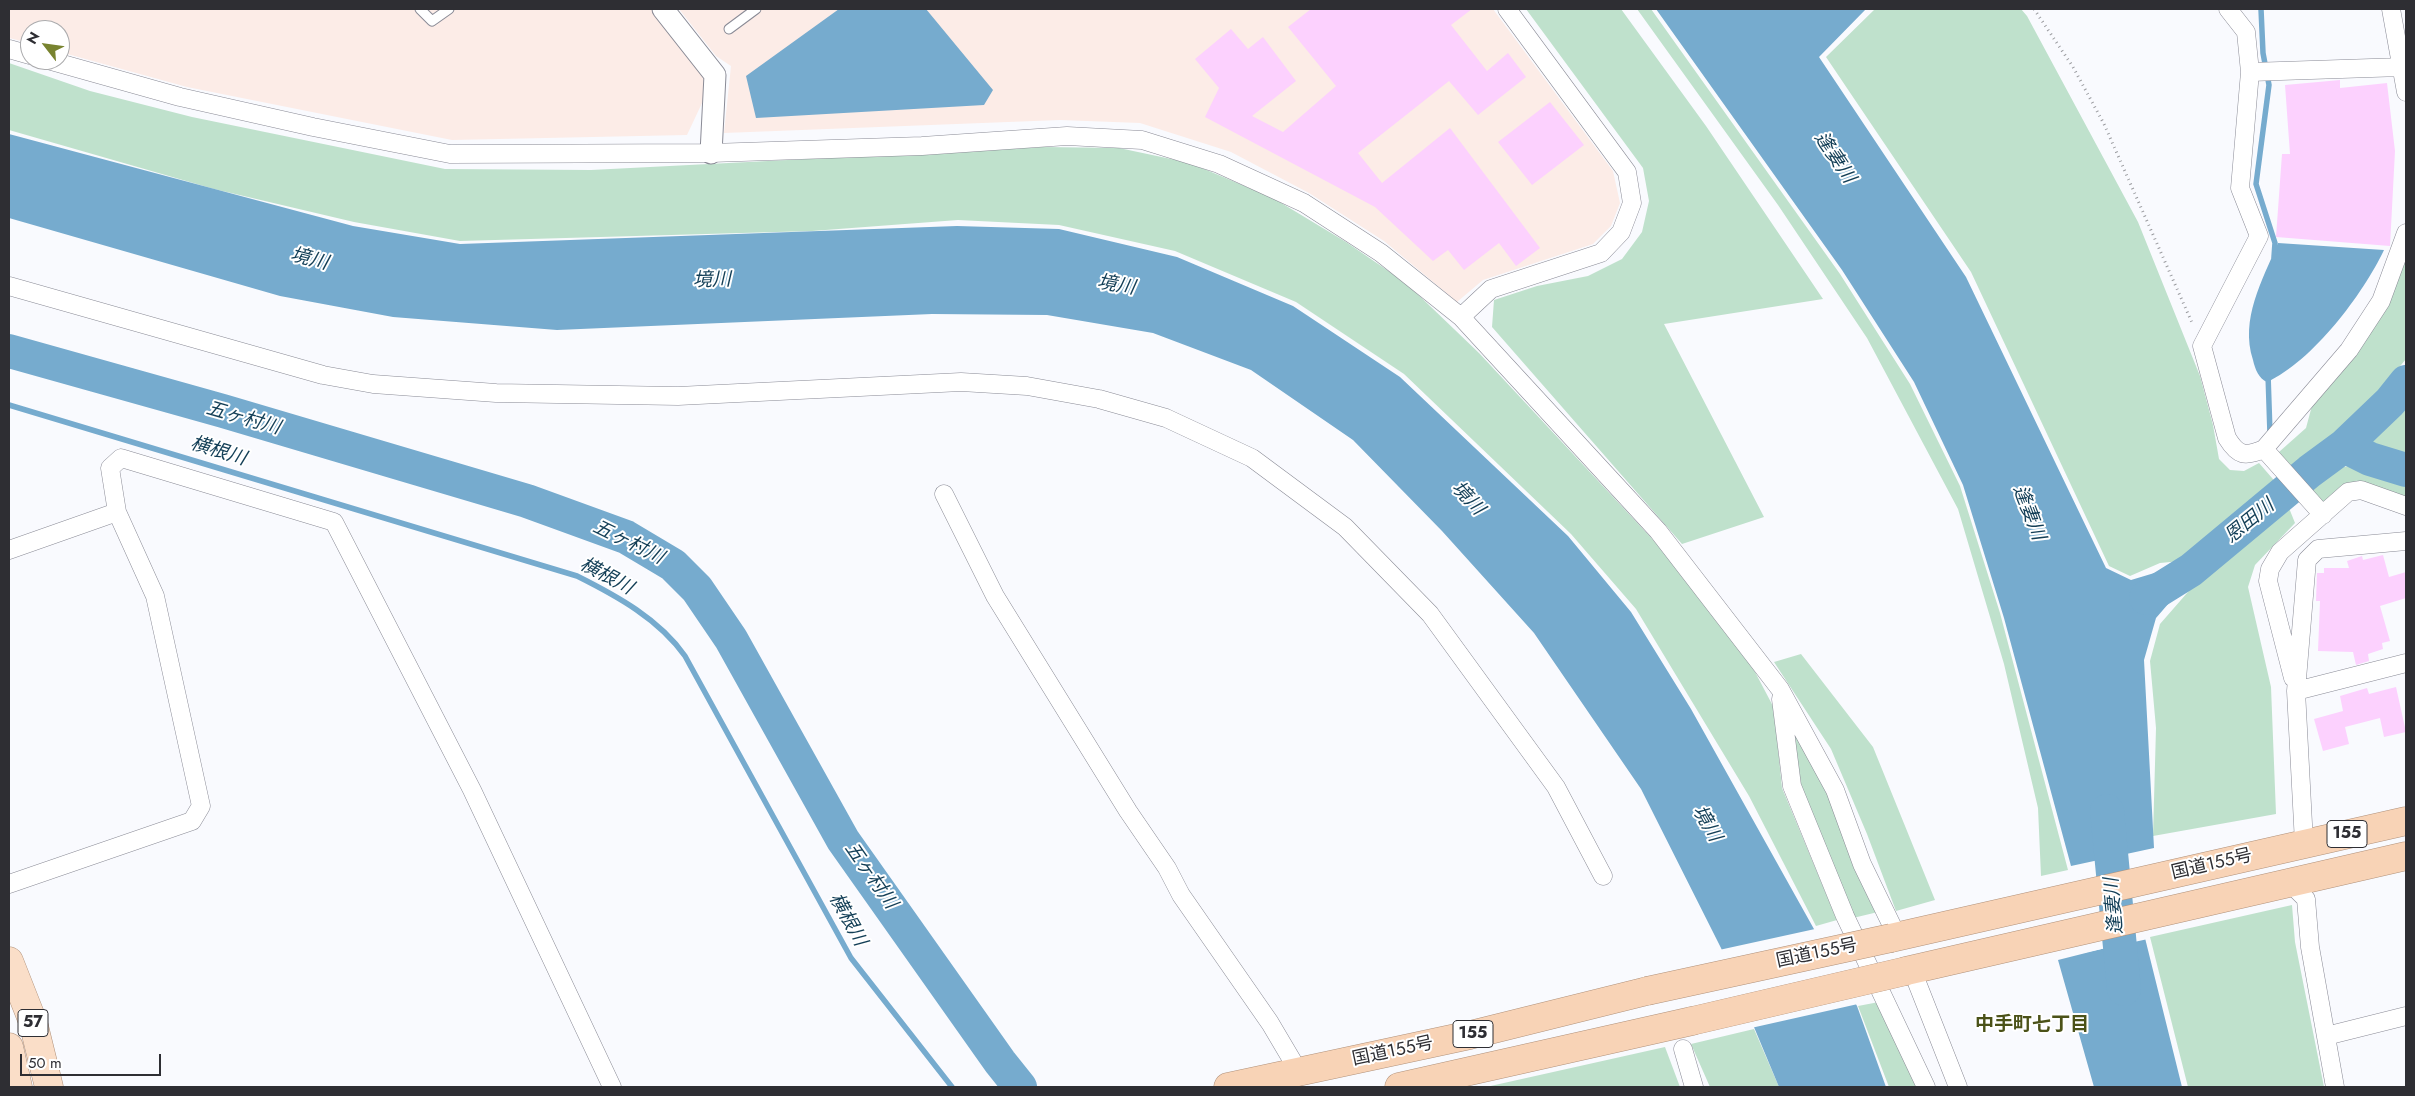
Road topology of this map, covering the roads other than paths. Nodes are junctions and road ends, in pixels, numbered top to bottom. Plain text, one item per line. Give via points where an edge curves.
1 (420, 9) edge
2 (449, 9) edge
3 (663, 9) edge
4 (756, 9) edge
5 (1507, 9) edge
6 (2228, 9) edge
7 (2391, 9) edge
8 (729, 29) dead end
9 (70, 66) edge
10 (2402, 67) junction
11 (2252, 72) junction
12 (2406, 92) edge
13 (711, 153) junction
14 (2406, 233) edge
15 (9, 286) edge
16 (1461, 318) junction
17 (2264, 449) junction
18 (944, 494) dead end
19 (2406, 506) edge
20 (117, 512) junction
21 (2323, 515) junction
22 (2406, 541) edge
23 (9, 550) edge
24 (2406, 663) edge
25 (1780, 689) junction
26 (2296, 691) junction
27 (2406, 820) edge
28 (2296, 846) junction
29 (2406, 856) edge
30 (1604, 876) dead end
31 (2289, 882) junction
32 (9, 884) edge
33 (1897, 936) junction
34 (9, 961) edge
35 (1911, 970) junction
36 (2406, 1016) edge
37 (2326, 1036) junction
38 (9, 1047) edge
39 (1683, 1049) dead end
40 (1299, 1072) junction
41 (18, 1087) edge
42 (49, 1087) edge
43 (612, 1087) edge
44 (1228, 1087) edge
45 (1399, 1087) edge
46 (1694, 1087) edge
47 (1926, 1087) edge
48 (1958, 1087) edge
49 (2335, 1087) edge

1 - 2 lane via 432,21
3 - 13 street via 715,75
4 - 8 lane
5 - 16 street via 1627,172 1632,203 1621,232 1601,253 1490,289
6 - 11 street via 2246,32
7 - 10 street
9 - 13 street via 180,97 450,154
10 - 11 street
10 - 12 street
11 - 17 street via 2240,188 2259,236 2202,346 2230,444 2241,454
13 - 16 street via 922,146 1067,136 1142,140 1219,164 1304,203 1381,253
14 - 17 street via 2381,301 2349,350
15 - 30 street via 323,375 373,384 496,393 678,396 962,382 1027,386 1099,399 1166,418 1252,458 1345,528 1430,614 1556,787
16 - 25 street via 1658,531
17 - 21 street
18 - 40 street via 995,596 1128,811
19 - 21 street via 2361,490 2348,492
20 - 23 street
20 - 32 street via 155,596 201,806 192,821
20 - 43 street via 110,468 121,458 334,522 472,790
21 - 26 street via 2280,552 2270,569 2268,581
22 - 26 street via 2318,549 2307,560
24 - 26 street
25 - 33 street via 1835,790 1862,864
25 - 47 street via 1792,786 1845,916
26 - 28 street
27 - 28 highway, 国道155号 / 155
28 - 33 highway, 国道155号 / 155
29 - 31 highway, 国道155号 / 155
31 - 35 highway, 国道155号 / 155
31 - 37 street via 2306,899 2310,947
33 - 40 highway, 国道155号 / 155, bridge
34 - 42 main road, 57 via 33,1022
35 - 45 highway, 国道155号 / 155, bridge
35 - 48 street
36 - 37 street
37 - 49 street
38 - 41 main road, 57
39 - 46 street
40 - 44 highway, 国道155号 / 155

